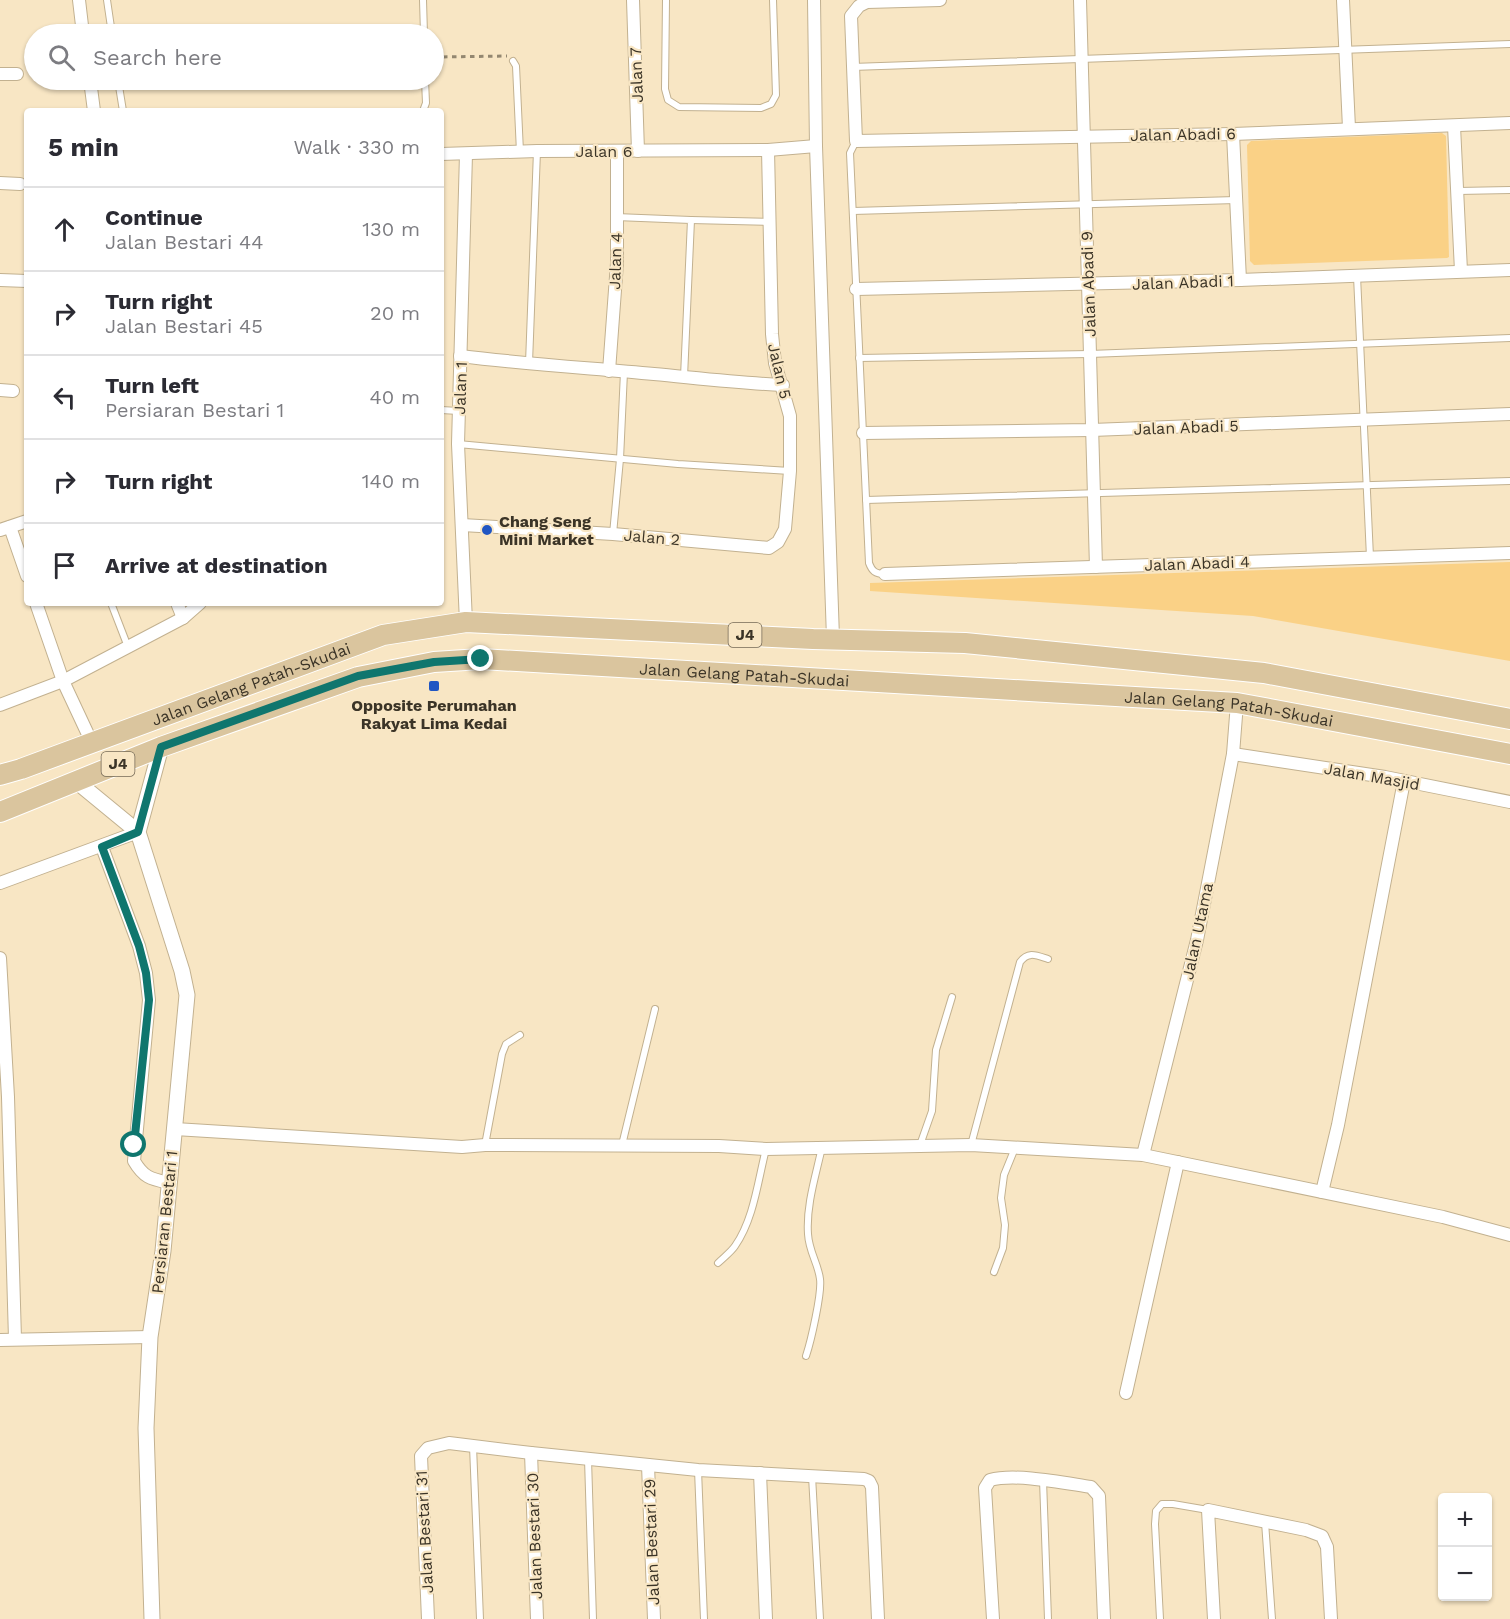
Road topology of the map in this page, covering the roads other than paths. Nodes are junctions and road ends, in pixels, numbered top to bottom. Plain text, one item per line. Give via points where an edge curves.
1 (79, 0) edge
2 (107, 0) edge
3 (423, 0) edge
4 (633, 0) edge
5 (666, 0) edge
6 (773, 0) edge
7 (814, 0) edge
8 (940, 0) edge
9 (1080, 0) edge
10 (1343, 0) edge
11 (82, 24) edge
12 (111, 24) edge
13 (424, 24) edge
14 (1510, 44) edge
15 (1345, 50) junction
16 (1081, 59) junction
17 (513, 61) road end
18 (852, 67) junction
19 (0, 74) edge
20 (17, 74) dead end
21 (91, 90) edge
22 (120, 90) edge
23 (425, 90) edge
24 (94, 108) edge
25 (123, 108) edge
26 (424, 108) edge
27 (1510, 123) edge
28 (1454, 126) junction
29 (1348, 128) junction
30 (1233, 134) junction
31 (1084, 136) junction
32 (855, 141) junction
33 (816, 146) junction
34 (768, 150) junction
35 (537, 151) junction
36 (617, 151) junction
37 (638, 151) junction
38 (520, 152) junction
39 (444, 154) edge
40 (466, 154) junction
41 (0, 183) edge
42 (20, 184) dead end
43 (1510, 190) edge
44 (1457, 191) junction
45 (1236, 200) junction
46 (1086, 204) junction
47 (853, 211) junction
48 (616, 217) junction
49 (691, 220) junction
50 (769, 222) junction
51 (1510, 270) edge
52 (1461, 271) junction
53 (1357, 276) junction
54 (0, 280) edge
55 (1240, 280) junction
56 (24, 281) edge
57 (1088, 285) junction
58 (856, 289) junction
59 (1510, 338) edge
60 (1360, 344) junction
61 (1090, 354) junction
62 (460, 356) junction
63 (859, 358) junction
64 (529, 365) junction
65 (609, 371) junction
66 (624, 372) junction
67 (684, 377) junction
68 (783, 385) junction
69 (444, 410) edge
70 (459, 411) junction
71 (1510, 414) edge
72 (1364, 419) junction
73 (1092, 430) junction
74 (863, 433) junction
75 (458, 444) junction
76 (620, 459) junction
77 (790, 471) junction
78 (1510, 481) edge
79 (1366, 485) junction
80 (1094, 494) junction
81 (866, 500) junction
82 (24, 522) edge
83 (462, 525) junction
84 (5, 528) edge
85 (613, 534) junction
86 (769, 548) joint
87 (1510, 552) edge
88 (1370, 557) junction
89 (1096, 567) junction
90 (24, 569) edge
91 (885, 574) joint
92 (37, 606) edge
93 (112, 606) edge
94 (178, 606) edge
95 (197, 606) edge
96 (183, 618) junction
97 (466, 622) junction
98 (834, 638) junction
99 (128, 648) junction
100 (63, 681) junction
101 (1237, 703) junction
102 (0, 705) edge
103 (1510, 719) edge
104 (92, 743) junction
105 (161, 747) junction
106 (1233, 754) junction
107 (1510, 754) edge
108 (0, 775) edge
109 (76, 781) junction
110 (1404, 781) junction
111 (1510, 802) edge
112 (0, 812) edge
113 (138, 832) junction
114 (102, 847) junction
115 (0, 883) edge
116 (0, 958) edge
117 (1048, 959) dead end
118 (952, 997) dead end
119 (655, 1009) dead end
120 (520, 1035) dead end
121 (4, 1097) edge
122 (175, 1129) junction
123 (485, 1145) junction
124 (622, 1145) junction
125 (920, 1145) junction
126 (971, 1145) junction
127 (822, 1147) junction
128 (1015, 1148) junction
129 (766, 1149) junction
130 (1143, 1155) junction
131 (1178, 1162) junction
132 (169, 1183) junction
133 (1322, 1192) junction
134 (1510, 1235) edge
135 (718, 1263) dead end
136 (994, 1272) dead end
137 (150, 1337) junction
138 (15, 1339) junction
139 (0, 1340) edge
140 (806, 1356) dead end
141 (1126, 1394) dead end
142 (473, 1446) junction
143 (531, 1453) junction
144 (588, 1459) junction
145 (648, 1465) junction
146 (698, 1470) junction
147 (760, 1473) junction
148 (812, 1475) junction
149 (1042, 1480) junction
150 (1208, 1510) junction
151 (1265, 1521) junction
152 (152, 1619) edge
153 (428, 1619) edge
154 (480, 1619) edge
155 (537, 1619) edge
156 (593, 1619) edge
157 (654, 1619) edge
158 (704, 1619) edge
159 (766, 1619) edge
160 (820, 1619) edge
161 (878, 1619) edge
162 (993, 1619) edge
163 (1048, 1619) edge
164 (1104, 1619) edge
165 (1160, 1619) edge
166 (1214, 1619) edge
167 (1272, 1619) edge
168 (1331, 1619) edge

1 - 11 street
2 - 12 lane
3 - 13 lane
4 - 37 street, Jalan 7
5 - 6 lane via 668,100 679,107 761,108 771,104 776,95
7 - 33 street
8 - 18 street via 867,2 860,6 852,16
9 - 16 street, Jalan Abadi 9
10 - 15 street
14 - 15 lane
15 - 16 lane
15 - 29 street
16 - 18 lane
16 - 31 street, Jalan Abadi 9
17 - 38 lane
18 - 32 street
19 - 20 street
21 - 24 street
22 - 25 lane
23 - 26 lane
27 - 28 street, Jalan Abadi 6
28 - 29 street, Jalan Abadi 6
28 - 44 street
29 - 30 street, Jalan Abadi 6
30 - 31 street, Jalan Abadi 6
30 - 45 street
31 - 32 street, Jalan Abadi 6
31 - 46 street, Jalan Abadi 9
32 - 47 lane via 850,153
33 - 34 street, Jalan 6
33 - 98 street
34 - 37 street, Jalan 6
34 - 50 street, Jalan 5
35 - 36 street, Jalan 6
35 - 38 street, Jalan 6
35 - 64 lane
36 - 37 street, Jalan 6
36 - 48 street, Jalan 4
38 - 40 street, Jalan 6
39 - 40 street, Jalan 6
40 - 62 street, Jalan 1
41 - 42 street
43 - 44 lane
44 - 52 street
45 - 46 lane
45 - 55 street
46 - 47 lane
46 - 57 street, Jalan Abadi 9
47 - 58 lane
48 - 49 lane
48 - 65 street, Jalan 4 via 617,263
49 - 50 lane
49 - 67 lane
50 - 68 street, Jalan 5 via 772,334 775,363
51 - 52 street, Jalan Abadi 1
52 - 53 street, Jalan Abadi 1
53 - 55 street, Jalan Abadi 1
53 - 60 lane
54 - 56 street
55 - 57 street, Jalan Abadi 1
57 - 58 street, Jalan Abadi 1
57 - 61 street, Jalan Abadi 9
58 - 63 lane
59 - 60 lane
60 - 61 lane
60 - 72 lane
61 - 63 lane
61 - 73 street, Jalan Abadi 9
62 - 64 street
62 - 70 street, Jalan 1
63 - 74 lane
64 - 65 street
65 - 66 street
66 - 67 street
66 - 76 lane
67 - 68 street
68 - 77 street, Jalan 5 via 790,416
69 - 70 lane
70 - 75 street, Jalan 1
71 - 72 street, Jalan Abadi 5
72 - 73 street, Jalan Abadi 5
72 - 79 lane
73 - 74 street, Jalan Abadi 5
73 - 80 street, Jalan Abadi 9
74 - 81 lane
75 - 76 lane
75 - 83 street, Jalan 1
76 - 77 lane
76 - 85 lane
77 - 86 street, Jalan 5 via 785,529 778,542
78 - 79 lane
79 - 80 lane
79 - 88 lane
80 - 81 lane
80 - 89 street, Jalan Abadi 9
81 - 91 lane via 869,563 872,571
82 - 84 street
83 - 85 street, Jalan 2
83 - 97 street, Jalan 1
84 - 90 street
85 - 86 street, Jalan 2
87 - 88 street, Jalan Abadi 4
88 - 89 street, Jalan Abadi 4
89 - 91 street, Jalan Abadi 4
92 - 100 street
93 - 99 lane
94 - 96 street
95 - 96 street
96 - 99 street
97 - 98 main road, Jalan Gelang Patah-Skudai / J4
97 - 104 main road, Jalan Gelang Patah-Skudai / J4 via 383,635
98 - 103 main road, Jalan Gelang Patah-Skudai / J4 via 965,643 1264,673
99 - 100 street
100 - 102 street
100 - 104 street
101 - 105 main road, Jalan Gelang Patah-Skudai / J4 via 481,659 434,662 358,676
101 - 106 street, Jalan Utama
101 - 107 main road, Jalan Gelang Patah-Skudai / J4
104 - 108 main road, Jalan Gelang Patah-Skudai / J4
105 - 109 main road, Jalan Gelang Patah-Skudai / J4
105 - 113 street
106 - 110 street, Jalan Masjid
106 - 130 street, Jalan Utama via 1197,940
109 - 112 main road, Jalan Gelang Patah-Skudai / J4
109 - 113 street
110 - 111 street, Jalan Masjid
110 - 133 street
113 - 114 street
113 - 122 street, Persiaran Bestari 1 via 187,995
114 - 115 street
114 - 132 street via 139,946 149,1000 134,1161 147,1178
116 - 121 street
117 - 126 lane via 1030,954 1020,962
118 - 125 lane via 936,1050 932,1111
119 - 124 lane
120 - 123 lane via 506,1044 502,1054
121 - 138 street
122 - 123 street via 462,1147
122 - 132 street, Persiaran Bestari 1
123 - 124 street
124 - 129 street
125 - 126 street
125 - 127 street
126 - 128 street
127 - 129 street
127 - 140 lane via 810,1200 808,1233 821,1282
128 - 130 street
128 - 136 lane via 1004,1175 1003,1248
129 - 135 lane via 742,1233 734,1248
130 - 131 street
131 - 133 street
131 - 141 street
132 - 137 street, Persiaran Bestari 1
133 - 134 street
137 - 138 street
137 - 152 street, Persiaran Bestari 1 via 146,1428
138 - 139 street
142 - 143 street
142 - 153 street, Jalan Bestari 31 via 449,1443 428,1448 421,1456
142 - 154 lane
143 - 144 street
143 - 155 street, Jalan Bestari 30
144 - 145 street
144 - 156 lane
145 - 146 street
145 - 157 street, Jalan Bestari 29
146 - 147 street
146 - 158 lane
147 - 148 street
147 - 159 street
148 - 160 lane
148 - 161 street via 864,1479 872,1486
149 - 162 street via 998,1478 990,1480 985,1488
149 - 163 lane
149 - 164 street via 1091,1487 1099,1496
150 - 151 street
150 - 165 lane via 1162,1504 1156,1511
150 - 166 street
151 - 167 lane
151 - 168 street via 1323,1536

